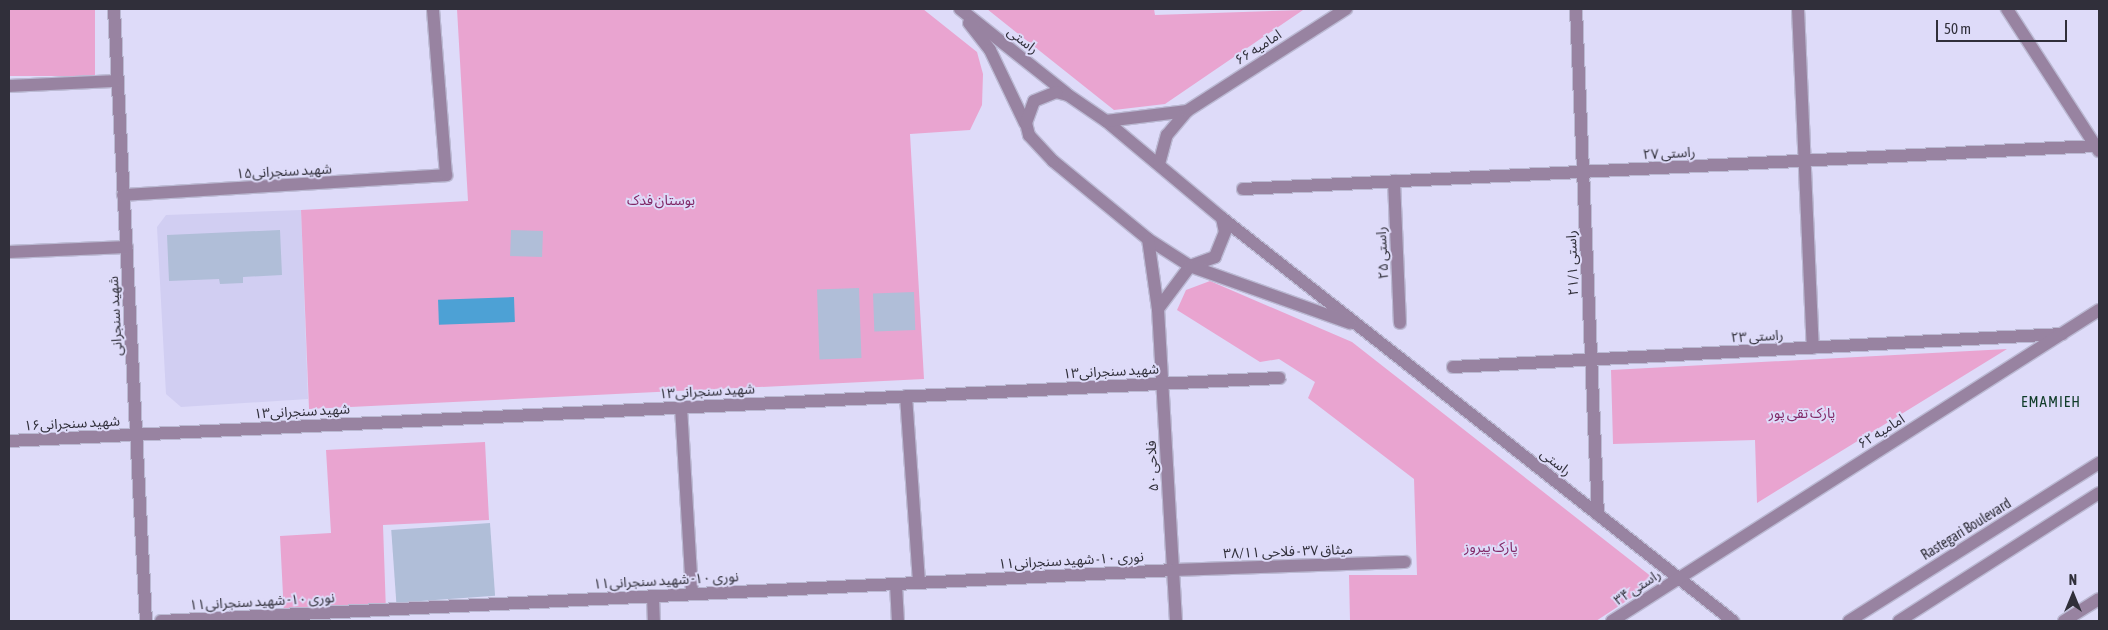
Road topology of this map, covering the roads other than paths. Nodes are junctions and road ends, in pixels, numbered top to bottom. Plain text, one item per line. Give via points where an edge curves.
1 (114, 9) edge
2 (433, 9) edge
3 (959, 9) edge
4 (1346, 9) edge
5 (1576, 9) edge
6 (1798, 9) edge
7 (2007, 9) edge
8 (117, 81) junction
9 (9, 86) edge
10 (1068, 95) junction
11 (1187, 111) junction
12 (1106, 121) junction
13 (1026, 124) junction
14 (2098, 149) edge
15 (1804, 161) junction
16 (1159, 164) junction
17 (1583, 172) junction
18 (1394, 182) junction
19 (1243, 189) dead end
20 (123, 195) junction
21 (1222, 218) junction
22 (1148, 239) junction
23 (127, 247) junction
24 (9, 252) edge
25 (1190, 266) junction
26 (1158, 309) junction
27 (2099, 310) edge
28 (1400, 323) dead end
29 (1359, 326) junction
30 (2062, 334) junction
31 (1812, 348) junction
32 (1591, 360) junction
33 (1453, 368) dead end
34 (1279, 378) dead end
35 (1162, 384) junction
36 (906, 396) junction
37 (681, 407) junction
38 (136, 434) junction
39 (9, 441) edge
40 (2099, 463) edge
41 (2099, 493) edge
42 (1598, 515) junction
43 (1405, 562) dead end
44 (1173, 570) junction
45 (1678, 578) junction
46 (919, 582) junction
47 (896, 584) junction
48 (692, 594) junction
49 (653, 596) junction
50 (2099, 599) edge
51 (146, 621) edge
52 (162, 621) edge
53 (654, 621) edge
54 (898, 621) edge
55 (1176, 621) edge
56 (1612, 621) edge
57 (1734, 621) edge
58 (1849, 621) edge
59 (1899, 621) edge
60 (2064, 621) edge

1 - 8 street, شهید سنجرانی
2 - 20 street, شهید سنجرانی۱۵ via 446,175
3 - 10 street, راستی
3 - 13 street, راستی via 990,50
4 - 11 street, امامیه ۶۶
5 - 17 street, راستی ۲۱/۱
6 - 15 street
7 - 14 street
8 - 9 street
8 - 20 street, شهید سنجرانی
10 - 12 street, راستی
10 - 13 street via 1056,92 1039,98 1027,112
11 - 12 street
11 - 16 street via 1167,135
12 - 16 street, راستی
13 - 22 street, راستی via 1029,135 1054,161
14 - 15 street, راستی ۲۷
15 - 17 street, راستی ۲۷
15 - 31 street
16 - 21 street, راستی
17 - 18 street, راستی ۲۷
17 - 32 street, راستی ۲۱/۱
18 - 19 street, راستی ۲۷
18 - 28 street, راستی ۲۵
20 - 23 street, شهید سنجرانی
21 - 25 street via 1224,238 1215,257
21 - 29 street, راستی
22 - 25 street, راستی
22 - 26 street, فلاحی ۵۰
23 - 24 street
23 - 38 street, شهید سنجرانی
25 - 26 street
25 - 29 street, راستی
26 - 35 street, فلاحی ۵۰
27 - 30 street, امامیه ۶۲
29 - 42 street, راستی
30 - 31 street, راستی ۲۳
30 - 45 street, امامیه ۶۲
31 - 32 street, راستی ۲۳
32 - 33 street, راستی ۲۳
32 - 42 street, راستی ۲۱/۱
34 - 35 street, شهید سنجرانی۱۳
35 - 36 street, شهید سنجرانی۱۳
35 - 44 street, فلاحی ۵۰
36 - 37 street, شهید سنجرانی۱۳
36 - 46 street
37 - 38 street, شهید سنجرانی۱۳
37 - 48 street
38 - 39 street, شهید سنجرانی۱۶
38 - 51 street, شهید سنجرانی
40 - 58 street, Rastegari Boulevard
41 - 59 street
42 - 45 street, راستی
43 - 44 street, میثاق ۳۷ - فلاحی ۳۸/۱۱
44 - 46 street, نوری ۱۰- شهید سنجرانی۱۱
44 - 55 street, فلاحی ۵۰
45 - 56 street, راستی ۳۴
45 - 57 street, راستی
46 - 47 street, نوری ۱۰- شهید سنجرانی۱۱
47 - 48 street, نوری ۱۰- شهید سنجرانی۱۱
47 - 54 street
48 - 49 street, نوری ۱۰- شهید سنجرانی۱۱
49 - 52 street, نوری ۱۰- شهید سنجرانی۱۱
49 - 53 street
50 - 60 street

